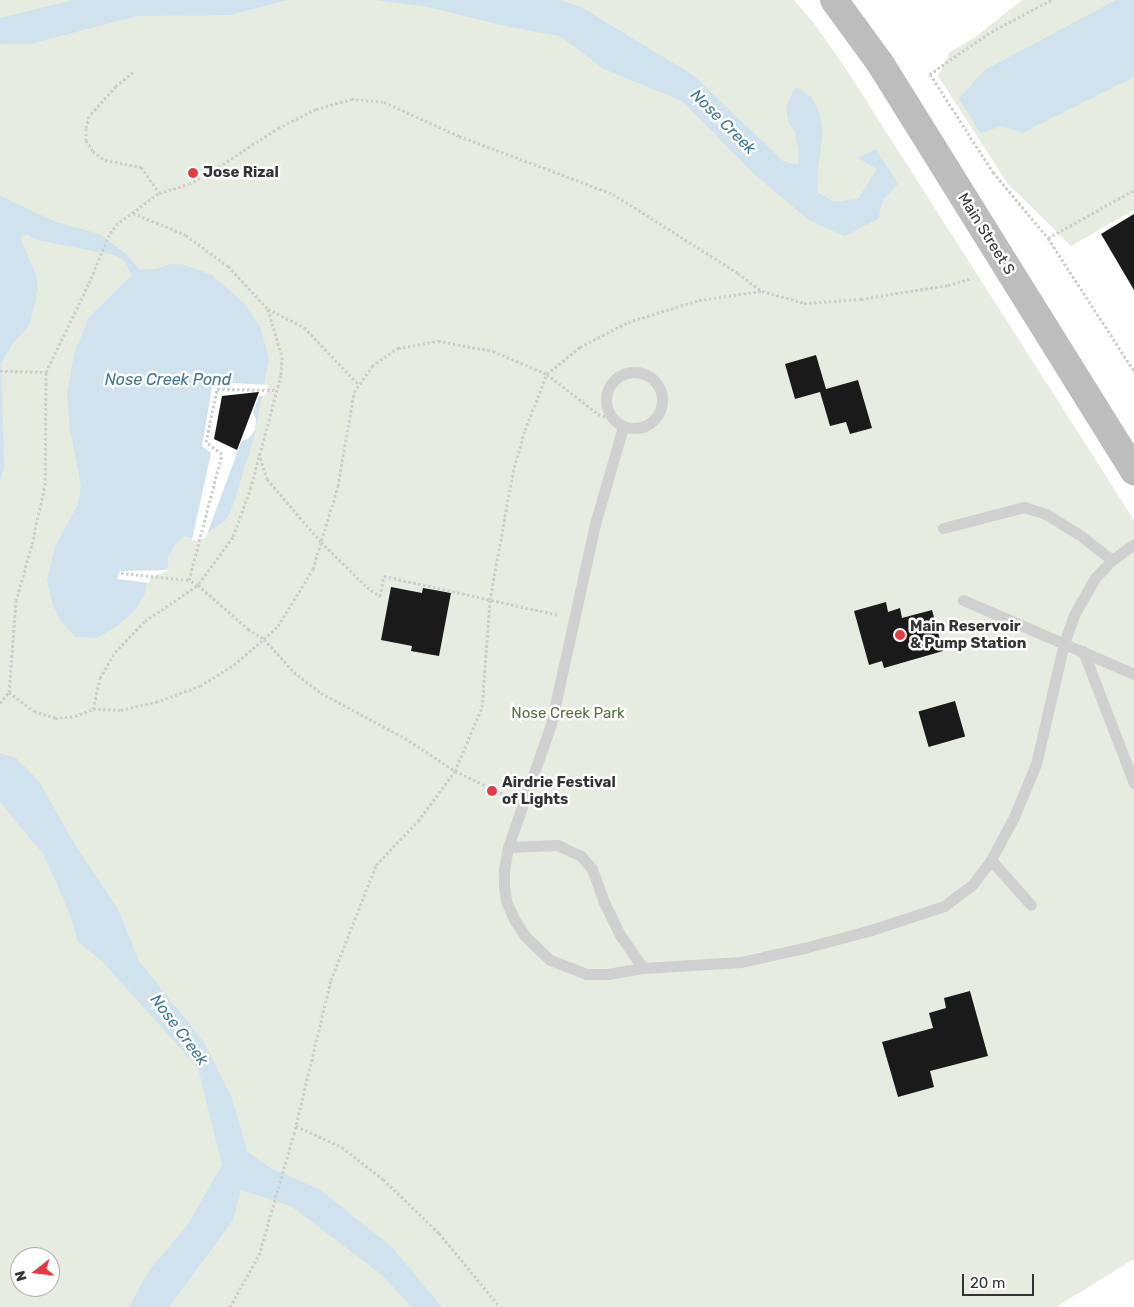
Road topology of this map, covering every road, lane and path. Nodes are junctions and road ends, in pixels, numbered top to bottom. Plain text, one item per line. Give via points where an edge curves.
1 (834, 0) edge
2 (1051, 0) edge
3 (133, 72) dead end
4 (203, 170) dead end
5 (206, 175) junction
6 (186, 179) dead end
7 (189, 184) junction
8 (1134, 190) edge
9 (159, 193) junction
10 (133, 213) junction
11 (1048, 238) junction
12 (972, 278) dead end
13 (762, 291) junction
14 (268, 309) junction
15 (2, 370) edge
16 (1134, 371) edge
17 (46, 372) junction
18 (547, 374) junction
19 (358, 384) junction
20 (277, 390) junction
21 (612, 419) junction
22 (623, 427) junction
23 (259, 452) junction
24 (1134, 471) edge
25 (943, 528) dead end
26 (321, 542) junction
27 (1134, 544) edge
28 (1112, 560) junction
29 (121, 573) dead end
30 (189, 580) junction
31 (198, 585) junction
32 (490, 600) junction
33 (964, 600) dead end
34 (574, 618) junction
35 (264, 639) junction
36 (1064, 643) junction
37 (1083, 651) junction
38 (1134, 674) edge
39 (10, 692) junction
40 (0, 703) edge
41 (93, 709) junction
42 (455, 771) junction
43 (1134, 783) edge
44 (522, 802) junction
45 (508, 847) junction
46 (991, 860) junction
47 (1031, 905) dead end
48 (643, 968) junction
49 (296, 1126) junction
50 (230, 1307) edge
51 (500, 1307) edge

1 - 24 main road, Main Street S via 880,63
2 - 11 path via 989,33 930,74 993,172
3 - 9 path via 103,98 89,116 86,140 93,151 105,160 137,164
4 - 5 path
5 - 7 path
5 - 13 path via 278,128 316,109 351,99 384,102 459,136 613,194
6 - 7 path
7 - 9 path
8 - 11 path
9 - 10 path
10 - 14 path via 186,235 205,247 228,266
10 - 17 path via 110,233
11 - 16 path
12 - 13 path via 948,285 838,302 804,303
13 - 18 path via 699,300 628,322 580,347
14 - 19 path via 304,328
14 - 20 path via 282,357
15 - 17 path
17 - 39 path via 45,485 16,601
18 - 19 path via 493,351 438,341 398,348 372,366
18 - 21 path via 598,414
18 - 32 path via 513,472
19 - 26 path via 338,486
20 - 23 path
20 - 30 path via 217,389 206,442 222,454
21 - 22 lane
21 - 22 lane via 606,401 612,382 633,372 643,373 652,379 662,396 659,414 644,427
22 - 34 lane via 595,524
23 - 26 path via 268,479
23 - 31 path via 251,487 233,537
25 - 28 lane via 1024,507 1062,523
26 - 32 path via 380,596 384,576
26 - 35 path via 313,569 278,626
27 - 28 lane
28 - 36 lane via 1095,578 1075,613
29 - 30 path
30 - 31 path
31 - 35 path
31 - 41 path via 145,621 115,652 100,678
32 - 34 path
32 - 42 path via 482,707
33 - 36 lane
34 - 44 lane via 551,724
35 - 41 path via 234,665 200,686 156,702 121,710
35 - 42 path via 294,672 321,693 406,738
36 - 37 lane
36 - 46 lane via 1036,764 1014,818
37 - 38 lane
37 - 43 lane
39 - 40 path
39 - 41 path via 34,711 54,718 75,716
42 - 44 path
42 - 49 path via 418,821 376,865 331,980
44 - 45 lane
45 - 48 lane via 557,846 581,856 592,869 620,935
45 - 48 lane via 504,870 506,901 525,936 540,952 550,960 586,974
46 - 47 lane
46 - 48 lane via 973,884 944,906 871,930 740,962
49 - 50 path via 259,1255
49 - 51 path via 342,1147 383,1179 439,1233

